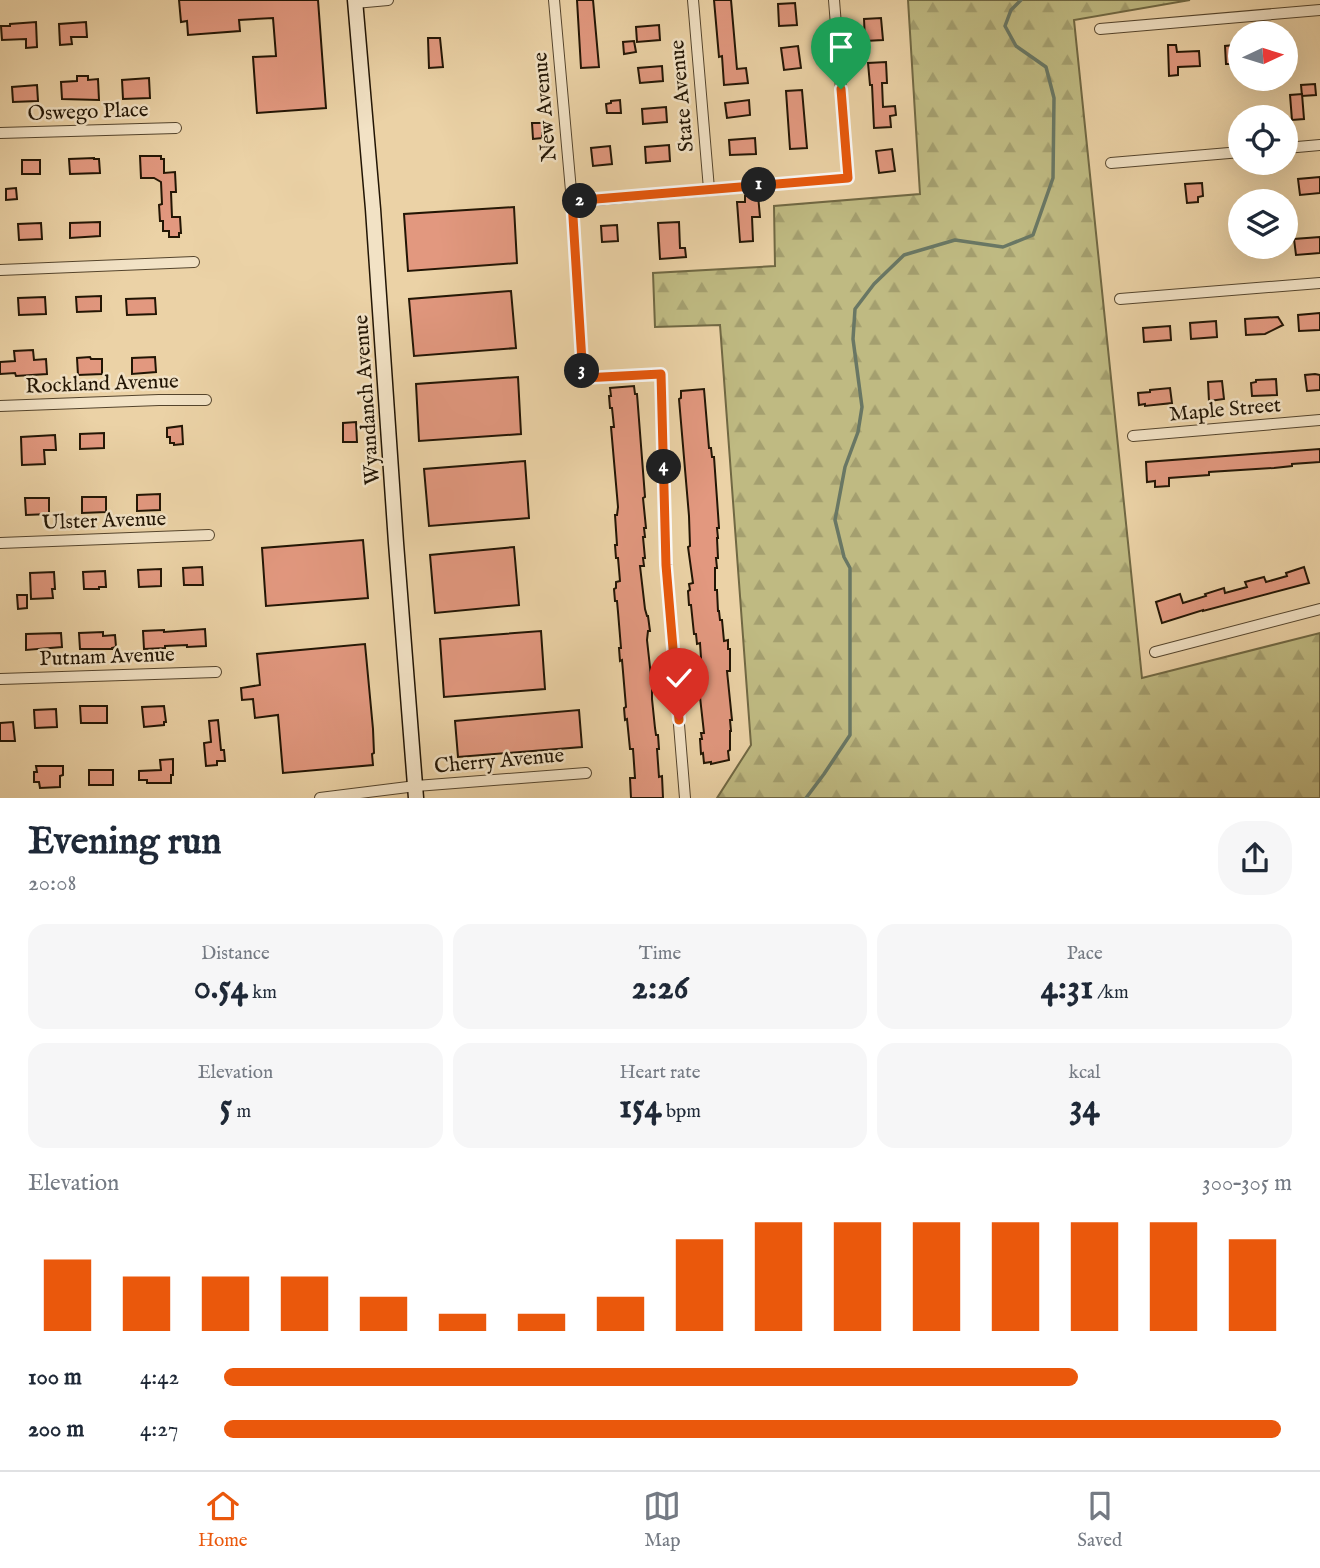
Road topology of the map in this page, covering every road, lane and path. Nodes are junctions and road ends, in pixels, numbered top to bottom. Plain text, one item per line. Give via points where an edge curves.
1 (388, 0) edge
2 (554, 0) edge
3 (693, 0) edge
4 (834, 0) edge
5 (355, 1) edge
6 (1320, 10) edge
7 (1100, 29) dead end
8 (176, 128) dead end
9 (0, 133) edge
10 (1320, 145) edge
11 (1298, 147) edge
12 (1228, 153) edge
13 (1111, 163) dead end
14 (709, 189) junction
15 (572, 201) junction
16 (194, 262) dead end
17 (0, 270) edge
18 (1320, 283) edge
19 (1120, 299) dead end
20 (206, 400) dead end
21 (0, 406) edge
22 (1320, 420) edge
23 (1133, 436) dead end
24 (209, 535) dead end
25 (0, 543) edge
26 (1320, 608) edge
27 (1155, 652) dead end
28 (216, 672) dead end
29 (0, 679) edge
30 (586, 773) dead end
31 (416, 792) edge
32 (320, 798) edge
33 (685, 798) edge

1 - 5 street
2 - 15 street, New Avenue
3 - 14 street, State Avenue
4 - 14 street via 848,178
5 - 31 street, Wyandanch Avenue
6 - 7 street
8 - 9 street, Oswego Place
10 - 11 street
12 - 13 street
14 - 15 street
15 - 33 street, New Avenue via 583,378 661,374 666,565
16 - 17 street
18 - 19 street
20 - 21 street, Rockland Avenue
22 - 23 street, Maple Street
24 - 25 street, Ulster Avenue
26 - 27 street
28 - 29 street, Putnam Avenue
30 - 31 street, Cherry Avenue
31 - 32 street, Cherry Avenue

